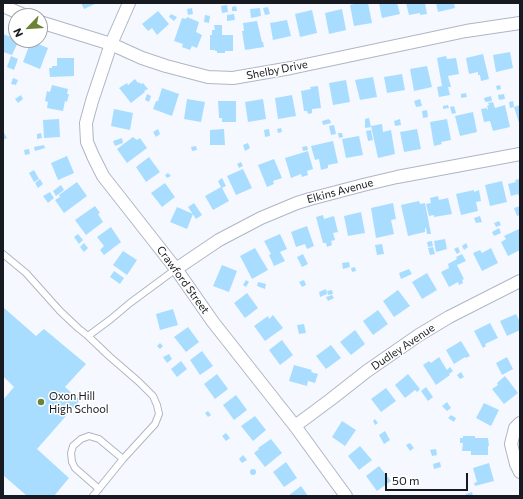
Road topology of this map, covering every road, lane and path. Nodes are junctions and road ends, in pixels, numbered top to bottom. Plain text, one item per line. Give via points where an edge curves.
1 (129, 3) edge
2 (520, 23) edge
3 (48, 24) edge
4 (111, 44) junction
5 (520, 154) edge
6 (3, 254) edge
7 (176, 269) junction
8 (520, 281) edge
9 (88, 336) junction
10 (520, 423) edge
11 (294, 426) junction
12 (124, 459) junction
13 (520, 472) edge
14 (99, 489) junction
15 (93, 496) edge
16 (346, 496) edge

1 - 4 street, Crawford Street
2 - 4 street, Shelby Drive via 466,31 233,78 208,76 172,68
3 - 4 street, Shelby Drive
4 - 7 street, Crawford Street via 86,123 87,142 103,176
5 - 7 street, Elkins Avenue via 383,180 297,203 219,240
6 - 9 lane via 26,273 60,311
7 - 9 lane
7 - 11 street, Crawford Street via 213,322
8 - 11 street, Dudley Avenue via 419,335
9 - 12 lane via 139,382 153,396 157,405 159,414 156,424
10 - 13 street via 515,428 511,444
11 - 16 street, Crawford Street
12 - 14 lane
12 - 14 lane via 99,439 89,436 73,446 71,453 75,468
14 - 15 lane

